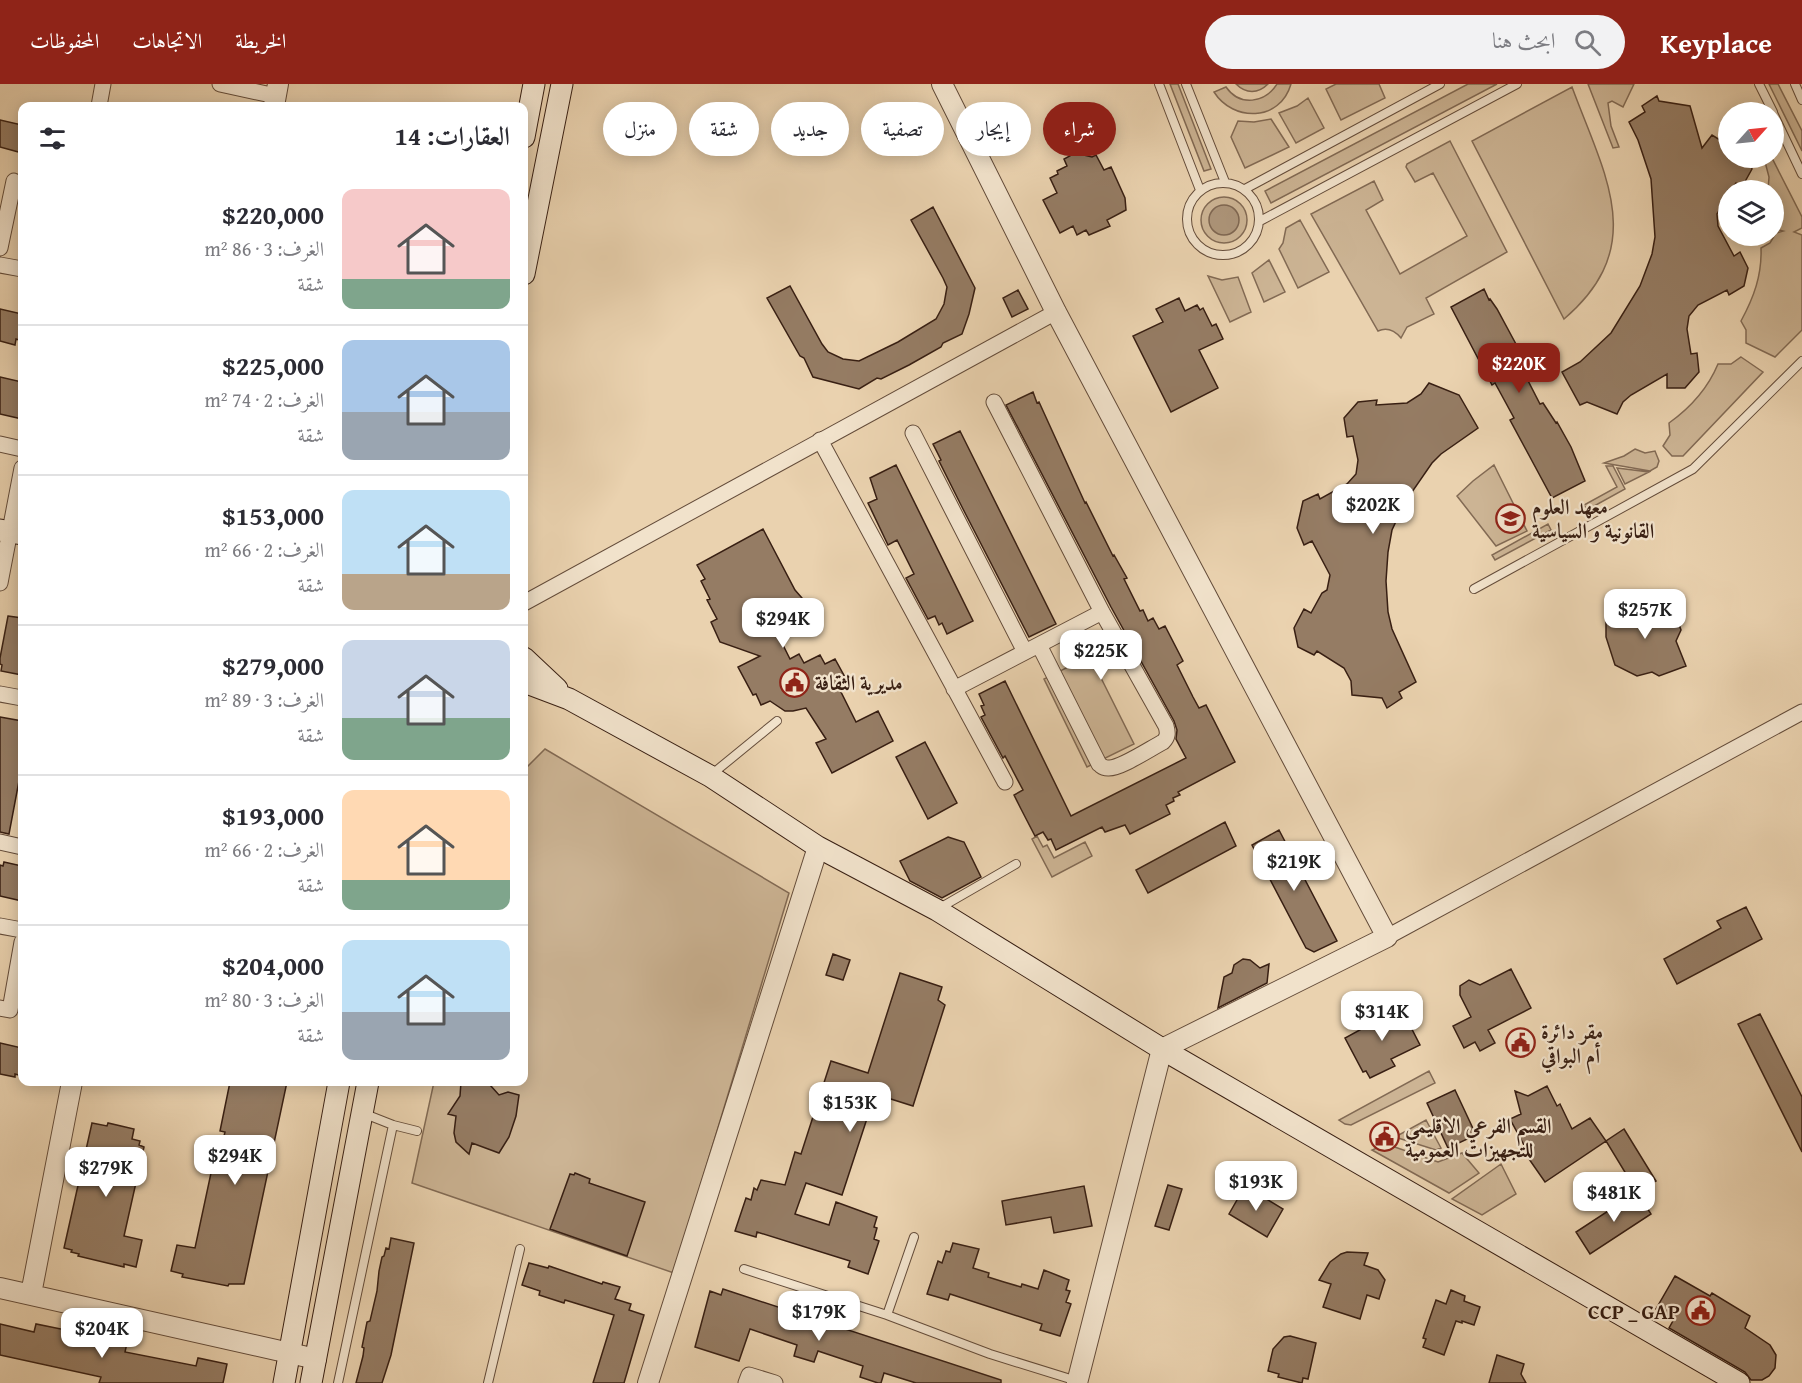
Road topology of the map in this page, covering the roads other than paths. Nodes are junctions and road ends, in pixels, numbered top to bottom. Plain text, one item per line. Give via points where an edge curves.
1 (103, 84) edge
2 (220, 84) edge
3 (534, 84) edge
4 (562, 84) edge
5 (942, 84) edge
6 (1159, 84) edge
7 (1186, 84) edge
8 (1418, 84) edge
9 (1440, 84) edge
10 (1517, 84) edge
11 (1760, 84) edge
12 (1794, 84) edge
13 (1423, 93) junction
14 (276, 95) edge
15 (1802, 100) edge
16 (100, 102) edge
17 (1768, 102) edge
18 (528, 116) edge
19 (1784, 136) edge
20 (1802, 174) edge
21 (14, 181) dead end
22 (1225, 182) junction
23 (1245, 189) junction
24 (1200, 190) junction
25 (1260, 221) junction
26 (0, 248) edge
27 (528, 254) edge
28 (0, 264) edge
29 (18, 268) edge
30 (1056, 312) junction
31 (1802, 361) edge
32 (994, 402) dead end
33 (913, 433) dead end
34 (820, 440) junction
35 (0, 444) edge
36 (18, 448) edge
37 (18, 491) edge
38 (11, 532) edge
39 (0, 583) edge
40 (1474, 589) dead end
41 (528, 601) edge
42 (1102, 612) junction
43 (1039, 645) junction
44 (1025, 652) junction
45 (528, 662) edge
46 (528, 684) edge
47 (954, 688) junction
48 (0, 694) edge
49 (18, 697) edge
50 (569, 699) junction
51 (1802, 712) edge
52 (777, 722) dead end
53 (710, 776) junction
54 (1005, 782) dead end
55 (0, 842) edge
56 (18, 846) edge
57 (818, 847) junction
58 (1016, 864) dead end
59 (937, 910) junction
60 (0, 926) edge
61 (18, 929) edge
62 (1387, 937) junction
63 (18, 965) edge
64 (11, 1004) edge
65 (1162, 1049) junction
66 (71, 1086) edge
67 (338, 1086) edge
68 (367, 1086) edge
69 (362, 1113) junction
70 (393, 1125) junction
71 (417, 1131) dead end
72 (914, 1238) dead end
73 (520, 1249) dead end
74 (744, 1269) dead end
75 (0, 1288) edge
76 (31, 1294) junction
77 (887, 1315) junction
78 (291, 1353) junction
79 (316, 1359) junction
80 (1077, 1382) edge
81 (284, 1383) edge
82 (311, 1383) edge
83 (338, 1383) edge
84 (488, 1383) edge
85 (648, 1383) edge
86 (746, 1383) edge
87 (775, 1383) edge
88 (1740, 1383) edge

1 - 16 street
2 - 14 street
3 - 18 main road
4 - 27 main road
5 - 30 street
6 - 24 lane
7 - 22 lane
8 - 13 lane
9 - 13 lane
10 - 25 lane
11 - 17 lane
12 - 15 lane
13 - 23 lane
19 - 20 lane
21 - 26 street
22 - 23 lane
22 - 24 lane
23 - 25 lane via 1254,198
24 - 25 lane via 1191,200 1187,226 1201,248 1226,256 1239,252 1257,234
28 - 29 street
30 - 34 street
30 - 62 street
31 - 40 lane via 1693,469
32 - 42 street
33 - 44 street
34 - 41 street
34 - 47 street
35 - 36 street
37 - 38 street
38 - 39 street
42 - 43 street
42 - 43 street via 1167,731 1163,742 1112,768 1104,768
43 - 44 street
44 - 47 street
45 - 50 main road
46 - 50 main road
47 - 54 street
48 - 49 street
50 - 53 main road
51 - 62 street
52 - 53 lane
53 - 57 main road
55 - 56 street
57 - 59 main road
57 - 85 street
58 - 59 lane
59 - 65 main road
60 - 61 street
62 - 65 street
63 - 64 street
65 - 80 street
65 - 88 main road
66 - 76 street
67 - 78 main road
68 - 69 main road
69 - 70 lane
69 - 79 main road
70 - 71 lane
70 - 83 lane
72 - 77 lane
73 - 84 lane
74 - 77 lane
75 - 76 street
76 - 78 street
77 - 80 lane
78 - 79 street
78 - 81 main road
79 - 82 main road
86 - 87 street via 749,1375

